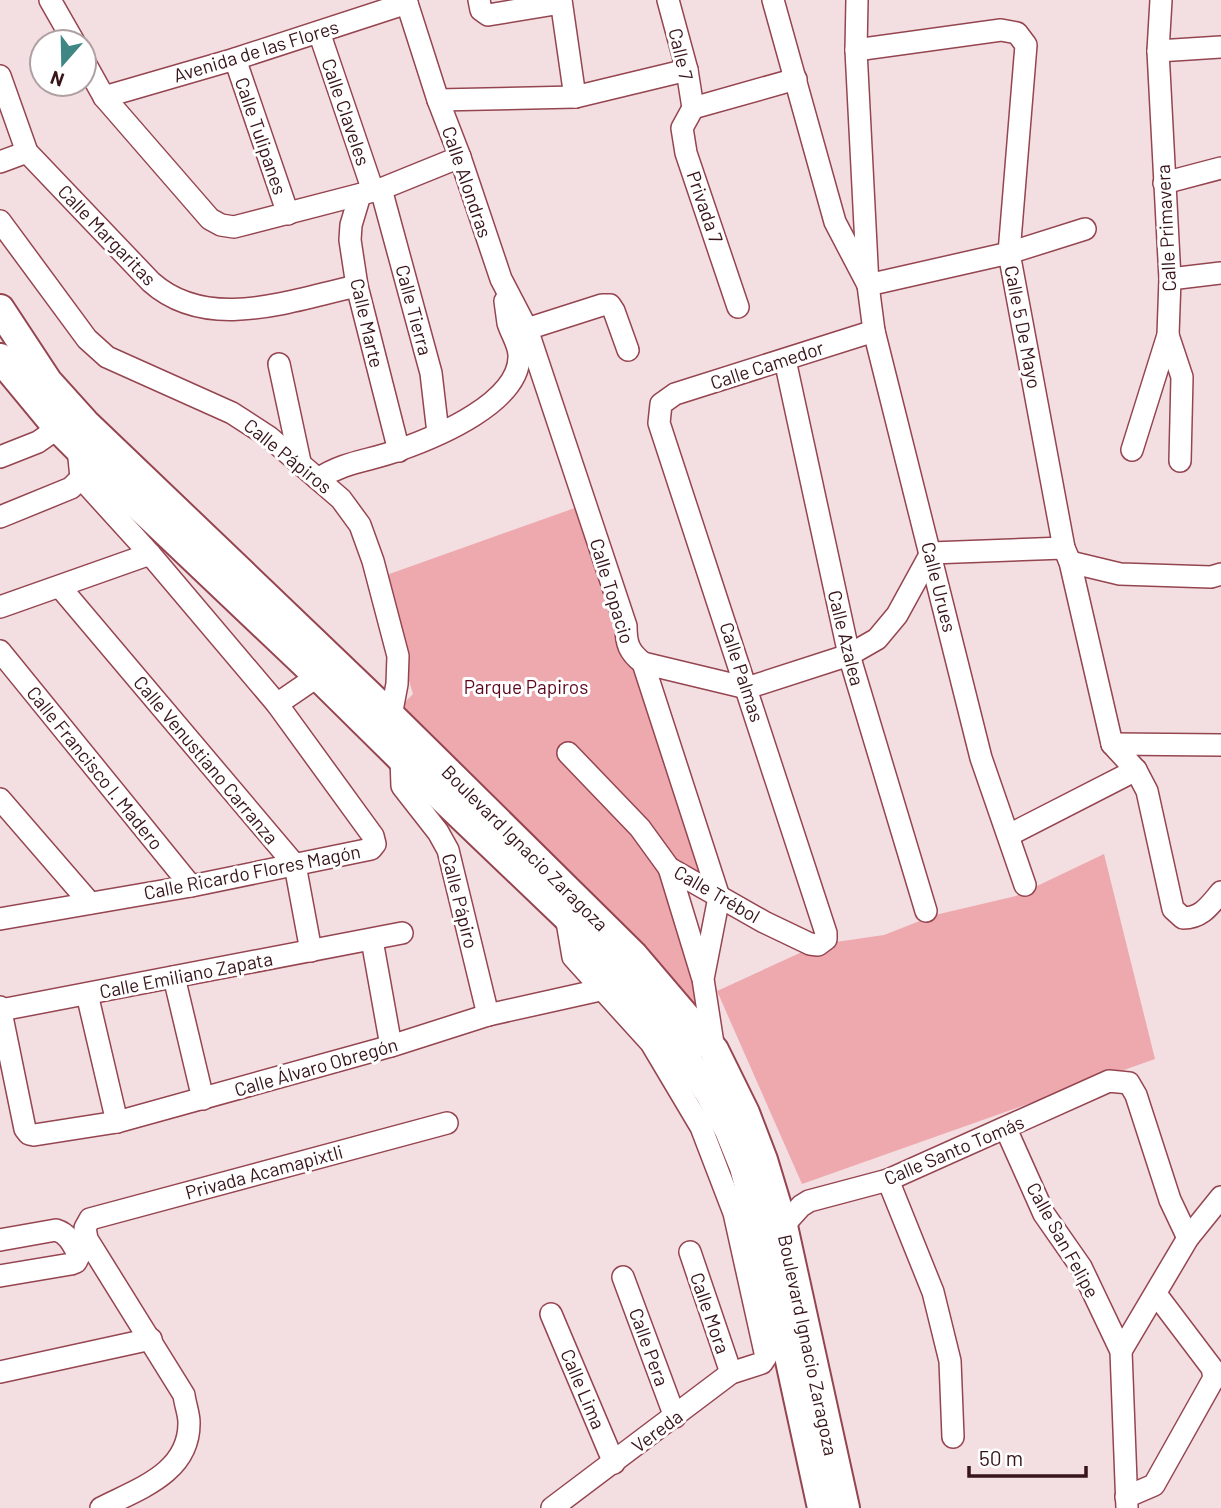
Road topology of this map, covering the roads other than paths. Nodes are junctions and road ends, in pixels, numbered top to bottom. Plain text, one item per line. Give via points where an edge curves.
1 (50, 0) edge
2 (479, 0) edge
3 (668, 0) edge
4 (773, 0) edge
5 (857, 0) edge
6 (1161, 0) edge
7 (407, 1) edge
8 (561, 2) edge
9 (66, 28) edge
10 (319, 32) junction
11 (1221, 47) edge
12 (856, 50) junction
13 (1158, 51) junction
14 (235, 59) junction
15 (687, 71) junction
16 (0, 76) edge
17 (796, 79) junction
18 (98, 86) edge
19 (104, 97) junction
20 (575, 97) junction
21 (438, 100) junction
22 (692, 108) junction
23 (27, 152) junction
24 (460, 157) junction
25 (0, 162) edge
26 (1221, 168) edge
27 (1164, 183) junction
28 (371, 192) junction
29 (288, 214) junction
30 (0, 221) edge
31 (1085, 229) dead end
32 (1009, 253) junction
33 (1221, 273) edge
34 (501, 279) junction
35 (1170, 279) junction
36 (868, 285) junction
37 (357, 286) junction
38 (738, 307) dead end
39 (0, 309) edge
40 (527, 329) junction
41 (874, 331) junction
42 (1168, 335) junction
43 (628, 350) dead end
44 (0, 358) edge
45 (538, 360) joint
46 (785, 360) junction
47 (279, 364) dead end
48 (661, 404) joint
49 (58, 428) junction
50 (438, 433) junction
51 (78, 448) junction
52 (399, 450) junction
53 (1132, 450) dead end
54 (0, 457) edge
55 (1180, 461) dead end
56 (300, 462) junction
57 (81, 478) junction
58 (318, 479) junction
59 (0, 517) edge
60 (931, 553) junction
61 (150, 554) junction
62 (1067, 555) junction
63 (1221, 574) edge
64 (60, 587) junction
65 (0, 607) edge
66 (0, 651) edge
67 (849, 655) junction
68 (643, 663) junction
69 (318, 676) junction
70 (747, 688) junction
71 (277, 704) junction
72 (391, 716) junction
73 (1112, 744) junction
74 (1221, 745) edge
75 (568, 753) dead end
76 (401, 758) junction
77 (1136, 770) junction
78 (0, 799) edge
79 (1009, 835) junction
80 (295, 865) junction
81 (669, 868) junction
82 (1025, 885) dead end
83 (191, 886) junction
84 (1221, 892) edge
85 (719, 898) junction
86 (90, 903) junction
87 (926, 911) dead end
88 (566, 916) junction
89 (0, 919) edge
90 (402, 933) dead end
91 (826, 939) joint
92 (372, 940) junction
93 (311, 951) junction
94 (174, 977) junction
95 (703, 979) junction
96 (600, 990) junction
97 (87, 994) junction
98 (0, 1008) edge
99 (488, 1016) junction
100 (391, 1046) junction
101 (714, 1050) junction
102 (203, 1099) junction
103 (117, 1122) junction
104 (447, 1123) dead end
105 (1006, 1129) junction
106 (888, 1180) junction
107 (1217, 1213) edge
108 (783, 1226) junction
109 (1188, 1238) junction
110 (0, 1240) edge
111 (690, 1252) dead end
112 (0, 1276) edge
113 (623, 1277) dead end
114 (1156, 1294) junction
115 (551, 1314) dead end
116 (151, 1339) junction
117 (1121, 1351) junction
118 (0, 1372) edge
119 (731, 1373) junction
120 (675, 1417) junction
121 (953, 1437) dead end
122 (614, 1463) junction
123 (113, 1505) edge
124 (1126, 1505) edge
125 (552, 1508) edge
126 (822, 1508) edge
127 (845, 1508) edge

1 - 9 street
2 - 8 street via 488,15
3 - 15 street, Calle 7
4 - 17 street, Calle Urues
5 - 12 street, Calle Urues
6 - 13 street, Calle Primavera
7 - 10 street, Avenida de las Flores
7 - 21 street, Calle Alondras
8 - 20 street
10 - 14 street, Avenida de las Flores
10 - 28 street, Calle Claveles
11 - 13 street
12 - 32 street, Calle 5 De Mayo via 1001,30 1017,33 1026,46
12 - 36 street, Calle Urues
13 - 27 street, Calle Primavera
14 - 19 street, Avenida de las Flores
14 - 29 street, Calle Tulipanes
15 - 20 street
15 - 22 street, Calle 7
16 - 23 street, Calle Margaritas
17 - 22 street
17 - 36 street, Calle Urues via 835,222
18 - 19 street
19 - 29 street via 210,219 234,227
20 - 21 street
21 - 24 street, Calle Alondras
22 - 38 street, Privada 7 via 682,128 686,153
23 - 25 street
23 - 37 street, Calle Margaritas via 151,282 189,305 233,310
24 - 28 street
24 - 34 street, Calle Alondras
26 - 27 street
27 - 35 street, Calle Primavera
28 - 29 street
28 - 37 street, Calle Marte via 351,225
28 - 50 street, Calle Tierra via 432,373
30 - 56 street, Calle Pápiros via 87,339 107,357 232,413
31 - 32 street
32 - 36 street
32 - 62 street, Calle 5 De Mayo
33 - 35 street
34 - 40 street, Calle Alondras
34 - 50 street via 519,353 516,369 485,409
35 - 42 street, Calle Primavera
36 - 41 street, Calle Urues
37 - 52 street, Calle Marte
39 - 72 main road, Boulevard Ignacio Zaragoza via 48,382 85,423
40 - 43 street via 610,305
40 - 45 street, Calle Alondras
41 - 46 street, Calle Camedor
41 - 60 street, Calle Urues
42 - 53 street, Calle Primavera
42 - 55 street via 1182,377
44 - 49 main road, Boulevard Ignacio Zaragoza
45 - 68 street, Calle Topacio via 626,626 626,642 631,654
46 - 48 street, Calle Camedor via 676,394
46 - 67 street, Calle Azalea
47 - 56 street
48 - 70 street, Calle Palmas via 659,423
49 - 51 main road, Boulevard Ignacio Zaragoza
49 - 54 street via 38,442
50 - 52 street
51 - 57 street
51 - 69 main road, Boulevard Ignacio Zaragoza
52 - 58 street via 348,463
56 - 58 street, Calle Pápiros
57 - 59 street via 72,488
57 - 61 street, Calle Ricardo Flores Magón
58 - 72 street, Calle Pápiros via 360,525 373,561 398,656
60 - 62 street
60 - 67 street via 897,615 877,639
60 - 79 street, Calle Urues via 981,758
61 - 64 street
61 - 71 street, Calle Ricardo Flores Magón
62 - 63 street via 1120,574
62 - 73 street, Calle 5 De Mayo
64 - 65 street
64 - 80 street, Calle Venustiano Carranza
66 - 83 street, Calle Francisco I. Madero
67 - 70 street
67 - 87 street, Calle Azalea
68 - 70 street
68 - 85 street, Calle Topacio
69 - 71 street
69 - 76 main road, Boulevard Ignacio Zaragoza
70 - 91 street, Calle Palmas
71 - 80 street, Calle Ricardo Flores Magón via 373,836 374,844 370,849
72 - 101 main road, Boulevard Ignacio Zaragoza via 634,956
73 - 74 street
73 - 77 street, Calle 5 De Mayo
75 - 81 street, Calle Trébol via 639,828
76 - 88 main road, Boulevard Ignacio Zaragoza
76 - 99 street, Calle Pápiro via 402,786 448,850
77 - 79 street
77 - 84 street via 1147,791 1173,909 1183,918 1195,918
78 - 86 street
79 - 82 street, Calle Urues
80 - 83 street, Calle Ricardo Flores Magón
80 - 93 street, Calle Venustiano Carranza
81 - 85 street, Calle Trébol
81 - 95 street
83 - 86 street, Calle Ricardo Flores Magón
85 - 91 street, Calle Trébol via 810,944
85 - 95 street
86 - 89 street, Calle Ricardo Flores Magón
88 - 96 street via 573,957
88 - 126 main road, Boulevard Ignacio Zaragoza via 662,1023 729,1130 764,1241
90 - 92 street, Calle Emiliano Zapata
92 - 93 street, Calle Emiliano Zapata
92 - 100 street
93 - 94 street, Calle Emiliano Zapata
94 - 97 street, Calle Emiliano Zapata
94 - 102 street
95 - 101 street
96 - 99 street, Calle Álvaro Obregón
96 - 119 street, Vereda via 651,1043 701,1127 734,1213 766,1357
97 - 98 street, Calle Emiliano Zapata
97 - 103 street
98 - 103 street, Calle Álvaro Obregón via 29,1134
99 - 100 street, Calle Álvaro Obregón
100 - 102 street, Calle Álvaro Obregón
101 - 108 main road, Boulevard Ignacio Zaragoza via 745,1112
102 - 103 street, Calle Álvaro Obregón
104 - 116 street, Privada Acamapixtli via 90,1219 85,1227 87,1239
105 - 106 street, Calle Santo Tomás
105 - 109 street, Calle Santo Tomás via 1109,1081 1129,1083
105 - 117 street, Calle San Felipe via 1044,1214 1081,1267
106 - 108 street, Calle Santo Tomás via 820,1196 801,1206
106 - 121 street via 939,1315 950,1361
107 - 109 street
108 - 127 main road, Boulevard Ignacio Zaragoza
109 - 114 street
110 - 112 street via 57,1230 79,1256 76,1262
111 - 119 street, Calle Mora
113 - 120 street, Calle Pera
114 - 117 street
114 - 124 street via 1212,1368 1214,1378 1159,1478
115 - 122 street, Calle Lima
116 - 118 street
116 - 123 street via 184,1395 189,1422 186,1443 174,1465 157,1481
117 - 124 street, Calle San Felipe
119 - 120 street, Vereda
120 - 122 street, Vereda
122 - 125 street, Vereda

